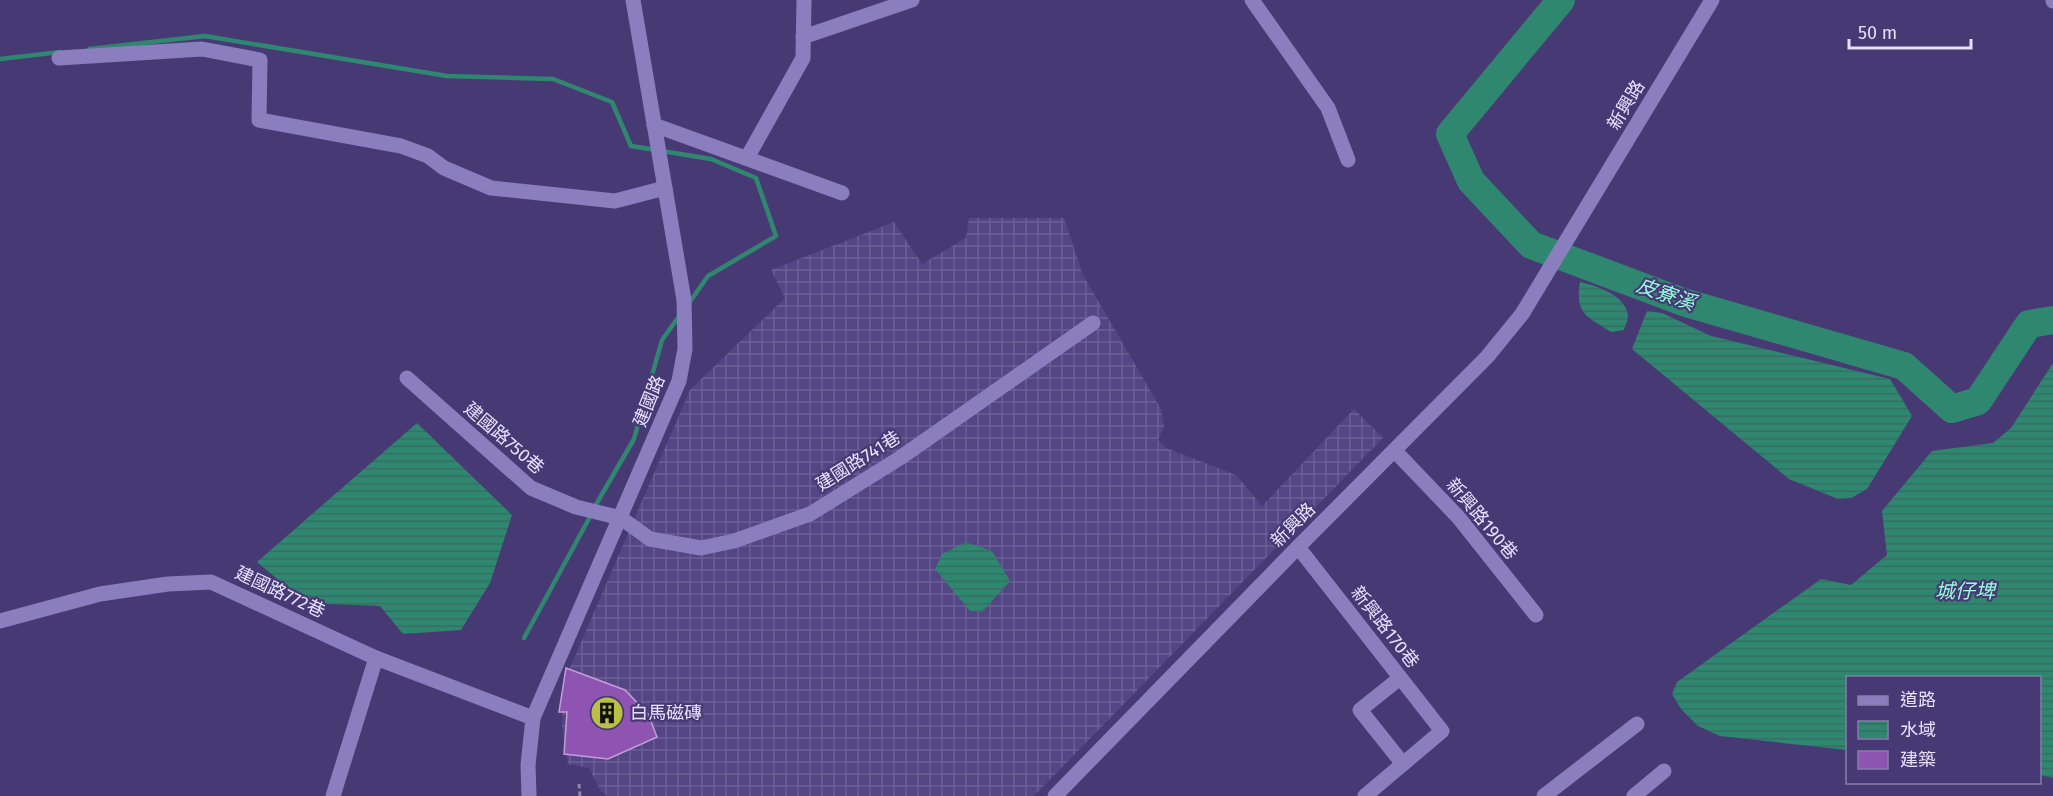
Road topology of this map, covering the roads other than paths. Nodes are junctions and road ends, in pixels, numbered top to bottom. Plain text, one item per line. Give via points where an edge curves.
1 (633, 0) edge
2 (804, 0) edge
3 (912, 0) edge
4 (1252, 0) edge
5 (1712, 0) edge
6 (803, 37) junction
7 (59, 58) dead end
8 (654, 125) junction
9 (747, 158) junction
10 (1348, 160) dead end
11 (665, 188) junction
12 (842, 193) dead end
13 (1093, 323) dead end
14 (407, 378) dead end
15 (1395, 451) junction
16 (621, 518) junction
17 (1298, 547) junction
18 (1536, 615) dead end
19 (0, 621) edge
20 (376, 658) junction
21 (1400, 678) junction
22 (533, 718) junction
23 (1637, 724) dead end
24 (1403, 764) junction
25 (1664, 771) dead end
26 (333, 796) edge
27 (529, 796) edge
28 (1055, 796) edge
29 (1365, 796) edge
30 (1544, 796) edge
31 (1634, 796) edge

1 - 8 street, 建國路
2 - 6 street
3 - 6 street
4 - 10 street via 1328,108
5 - 15 street, 新興路 via 1522,314 1487,357
6 - 9 street via 803,58
7 - 11 street via 202,49 260,60 259,120 401,146 490,188 615,201
8 - 9 street
8 - 11 street, 建國路
9 - 12 street
11 - 16 street, 建國路 via 684,300 685,349 679,381
13 - 16 street, 建國路741巷 via 900,458 810,514 734,541 701,548 650,539
14 - 16 street, 建國路750巷 via 531,489 576,507
15 - 17 street, 新興路
15 - 18 street, 新興路190巷 via 1458,518
16 - 22 street, 建國路
17 - 21 street, 新興路170巷
17 - 28 street, 新興路
19 - 20 street, 建國路772巷 via 100,594 211,582
20 - 22 street, 建國路772巷
20 - 26 street
21 - 24 street, 新興路170巷 via 1442,731
21 - 24 street via 1360,710
22 - 27 street, 建國路
23 - 30 street
24 - 29 street
25 - 31 street

